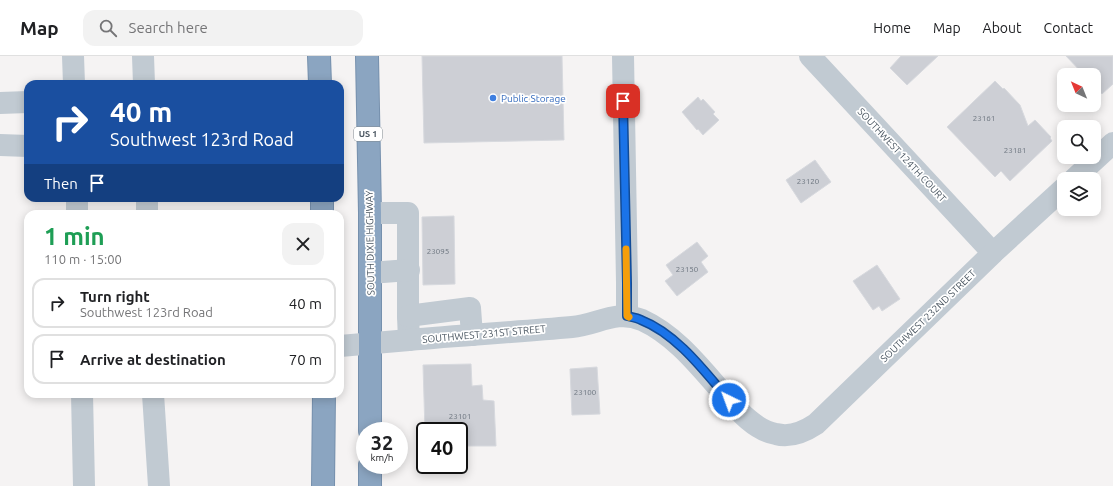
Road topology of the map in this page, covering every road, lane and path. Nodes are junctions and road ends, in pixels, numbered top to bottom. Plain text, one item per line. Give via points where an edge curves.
1 (73, 56) edge
2 (143, 56) edge
3 (319, 56) edge
4 (367, 56) edge
5 (622, 56) edge
6 (810, 56) edge
7 (74, 80) edge
8 (144, 80) edge
9 (320, 80) edge
10 (24, 102) edge
11 (0, 103) edge
12 (1113, 143) edge
13 (0, 145) edge
14 (24, 146) edge
15 (1082, 172) edge
16 (1057, 194) edge
17 (370, 213) junction
18 (994, 253) junction
19 (409, 270) junction
20 (370, 273) junction
21 (408, 316) junction
22 (627, 316) junction
23 (472, 335) junction
24 (409, 340) junction
25 (371, 344) junction
26 (344, 346) edge
27 (82, 398) edge
28 (152, 398) edge
29 (324, 398) edge
30 (370, 422) edge
31 (370, 474) edge
32 (84, 486) edge
33 (159, 486) edge
34 (323, 486) edge
35 (370, 486) edge

1 - 7 street
2 - 8 street
3 - 9 highway
4 - 17 highway, SOUTH DIXIE HIGHWAY / US 1
5 - 22 street
6 - 18 street, SOUTHWEST 124TH COURT
10 - 11 street
12 - 15 street
13 - 14 street
16 - 18 street, SOUTHWEST 232ND STREET
17 - 19 street via 408,213
17 - 20 highway, SOUTH DIXIE HIGHWAY / US 1
18 - 22 street, SOUTHWEST 232ND STREET via 816,424 798,434 788,436 761,428 748,419 676,343 653,326
19 - 20 street
19 - 21 street
20 - 25 highway, SOUTH DIXIE HIGHWAY / US 1
21 - 23 street via 470,308
21 - 24 street
22 - 23 street, SOUTHWEST 231ST STREET via 615,316 574,327
23 - 24 street, SOUTHWEST 231ST STREET
24 - 25 street, SOUTHWEST 231ST STREET
25 - 26 street, SOUTHWEST 231ST STREET
25 - 30 highway, SOUTH DIXIE HIGHWAY / US 1
27 - 32 street
28 - 33 street
29 - 34 highway
31 - 35 highway

